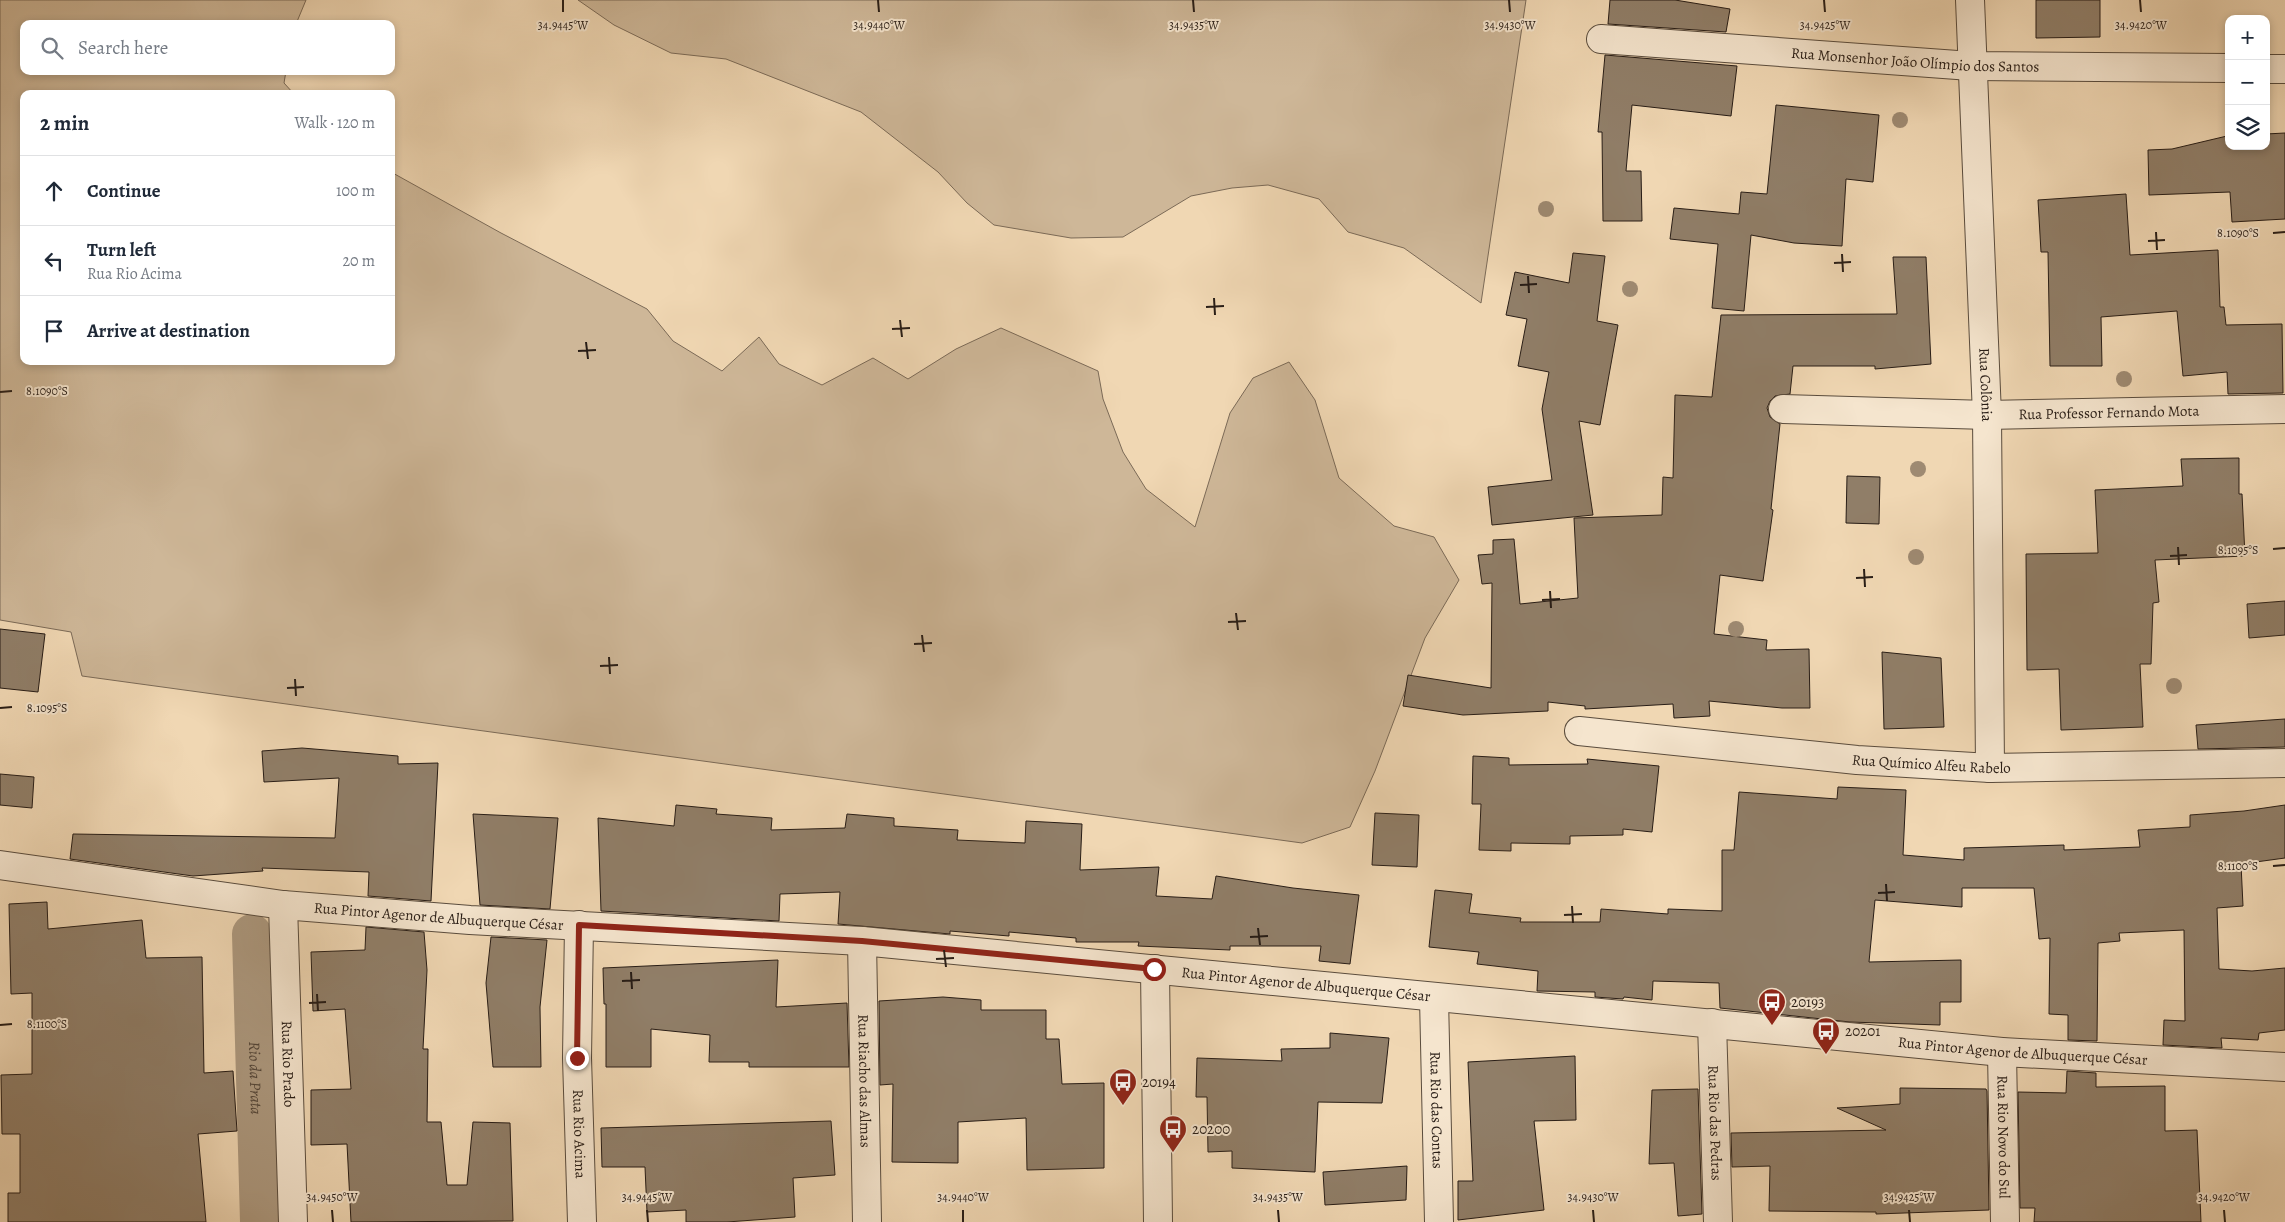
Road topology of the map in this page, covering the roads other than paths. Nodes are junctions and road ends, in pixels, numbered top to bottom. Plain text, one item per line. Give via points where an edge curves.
1 (1970, 0) edge
2 (1601, 38) dead end
3 (1971, 66) junction
4 (2225, 68) edge
5 (2270, 69) edge
6 (2285, 69) edge
7 (1783, 409) dead end
8 (2285, 409) edge
9 (1987, 415) junction
10 (1579, 731) dead end
11 (2285, 763) edge
12 (1990, 768) junction
13 (0, 865) edge
14 (283, 905) junction
15 (579, 925) junction
16 (862, 941) junction
17 (1154, 969) junction
18 (1434, 998) junction
19 (1712, 1023) junction
20 (2002, 1052) junction
21 (2285, 1067) edge
22 (293, 1222) edge
23 (582, 1222) edge
24 (867, 1222) edge
25 (1158, 1222) edge
26 (1438, 1222) edge
27 (1718, 1222) edge
28 (2005, 1222) edge

1 - 3 street, Rua Colônia
2 - 3 street, Rua Monsenhor João Olímpio dos Santos
3 - 4 street, Rua Monsenhor João Olímpio dos Santos
3 - 9 street, Rua Colônia
5 - 6 street
7 - 9 street, Rua Professor Fernando Mota
8 - 9 street, Rua Professor Fernando Mota
9 - 12 street, Rua Colônia
10 - 12 street, Rua Químico Alfeu Rabelo via 1857,760
11 - 12 street, Rua Químico Alfeu Rabelo
13 - 14 street, Rua Pintor Agenor de Albuquerque César
14 - 15 street, Rua Pintor Agenor de Albuquerque César
14 - 22 street, Rua Rio Prado
15 - 16 street, Rua Pintor Agenor de Albuquerque César
15 - 23 street, Rua Rio Acima via 577,1058
16 - 17 street, Rua Pintor Agenor de Albuquerque César
16 - 24 street, Rua Riacho das Almas
17 - 18 street, Rua Pintor Agenor de Albuquerque César
17 - 25 street
18 - 19 street, Rua Pintor Agenor de Albuquerque César
18 - 26 street, Rua Rio das Contas
19 - 20 street, Rua Pintor Agenor de Albuquerque César
19 - 27 street, Rua Rio das Pedras
20 - 21 street, Rua Pintor Agenor de Albuquerque César
20 - 28 street, Rua Rio Novo do Sul

